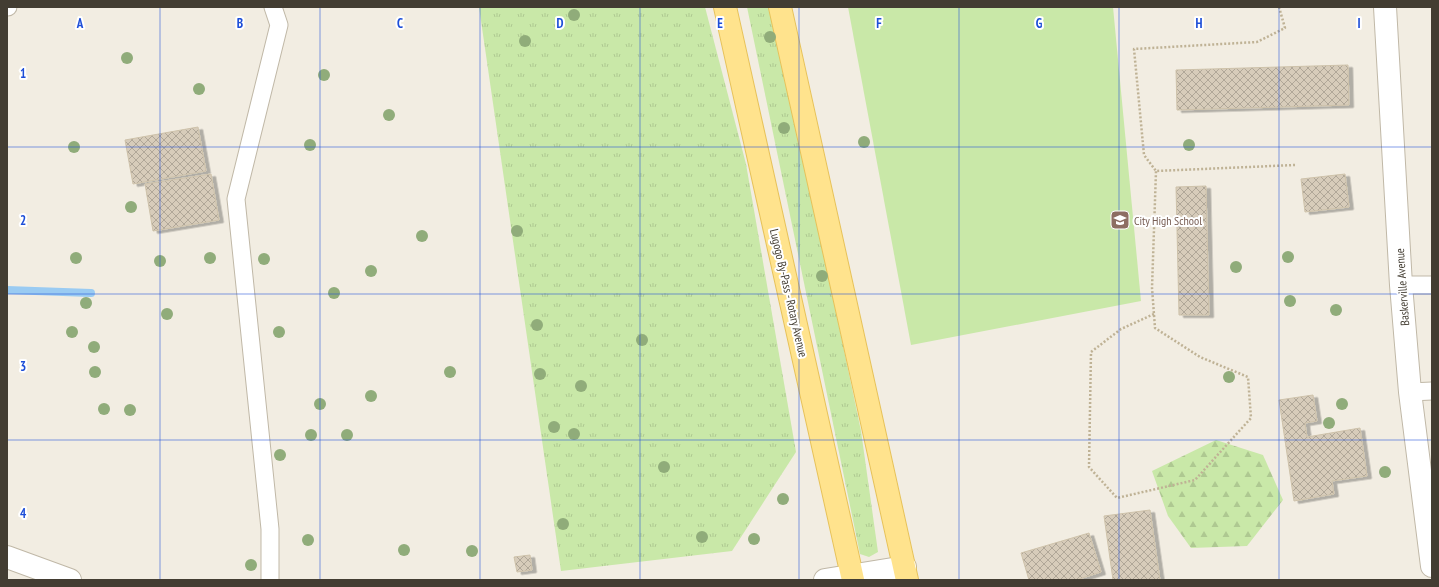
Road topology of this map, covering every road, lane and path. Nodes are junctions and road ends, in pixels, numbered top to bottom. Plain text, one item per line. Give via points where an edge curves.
1 (273, 7) edge
2 (725, 7) edge
3 (780, 7) edge
4 (1279, 7) edge
5 (1385, 7) edge
6 (1295, 165) dead end
7 (1156, 171) junction
8 (1432, 285) edge
9 (1401, 286) junction
10 (1154, 314) dead end
11 (1432, 391) edge
12 (1410, 392) junction
13 (7, 557) edge
14 (1432, 566) edge
15 (906, 574) edge
16 (853, 578) edge
17 (70, 580) edge
18 (270, 580) edge
19 (825, 580) edge

1 - 18 lane via 279,25 236,199 270,529
2 - 16 main road, Lugogo By-Pass - Rotary Avenue
3 - 15 main road
4 - 7 path via 1285,28 1257,42 1134,49 1144,155
5 - 9 street, Baskerville Avenue
6 - 7 path
7 - 10 path via 1152,288 1155,328 1200,357 1248,377 1251,418 1195,480 1117,498 1088,467 1090,352 1121,329
8 - 9 lane
9 - 12 street, Baskerville Avenue
11 - 12 lane
12 - 14 street, Baskerville Avenue
13 - 17 street
15 - 16 street
16 - 19 street

